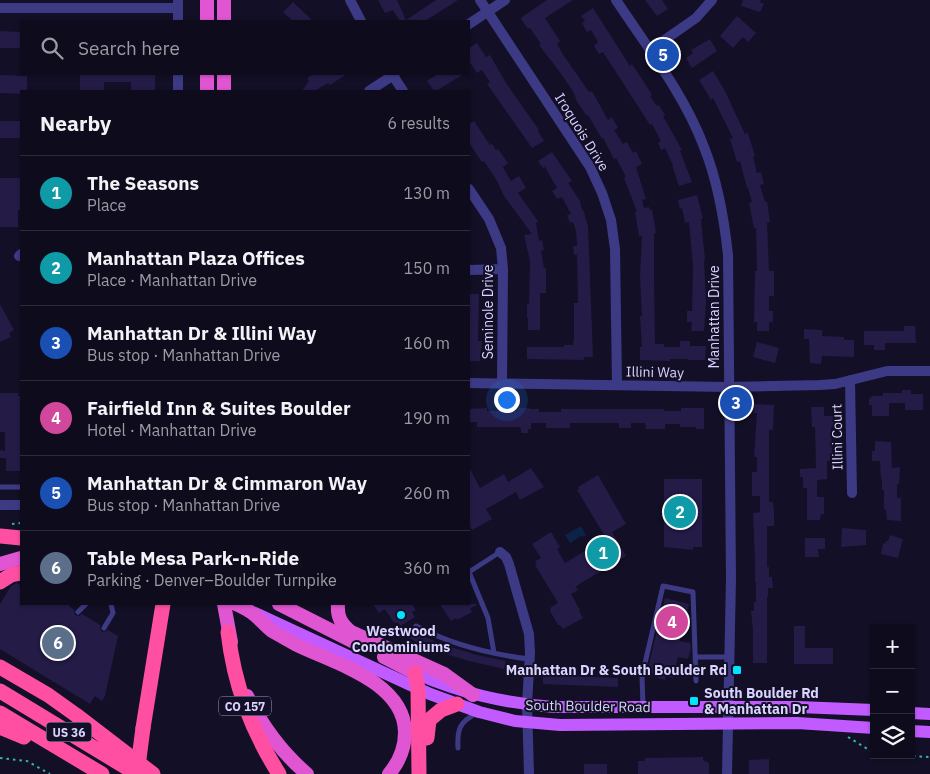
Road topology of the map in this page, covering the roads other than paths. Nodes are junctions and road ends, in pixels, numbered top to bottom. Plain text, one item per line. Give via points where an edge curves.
1 (207, 0) edge
2 (224, 0) edge
3 (350, 0) edge
4 (480, 0) edge
5 (505, 0) edge
6 (616, 0) edge
7 (712, 0) edge
8 (178, 4) edge
9 (0, 8) edge
10 (487, 12) junction
11 (178, 20) edge
12 (207, 20) edge
13 (224, 20) edge
14 (360, 20) edge
15 (470, 23) edge
16 (650, 50) junction
17 (178, 75) edge
18 (207, 75) edge
19 (224, 75) edge
20 (392, 75) edge
21 (394, 75) edge
22 (178, 90) edge
23 (207, 90) edge
24 (224, 90) edge
25 (370, 90) edge
26 (402, 90) edge
27 (470, 191) edge
28 (503, 269) junction
29 (470, 270) edge
30 (930, 370) edge
31 (850, 380) junction
32 (470, 383) edge
33 (502, 384) junction
34 (617, 385) junction
35 (728, 387) junction
36 (0, 487) edge
37 (20, 487) edge
38 (852, 493) dead end
39 (20, 505) edge
40 (0, 506) edge
41 (0, 536) edge
42 (20, 538) edge
43 (20, 538) edge
44 (0, 544) edge
45 (500, 552) joint
46 (20, 563) edge
47 (0, 564) edge
48 (470, 571) edge
49 (470, 574) edge
50 (0, 582) edge
51 (85, 605) edge
52 (111, 605) edge
53 (163, 605) edge
54 (224, 605) edge
55 (238, 605) edge
56 (281, 605) edge
57 (338, 605) edge
58 (250, 611) junction
59 (78, 612) dead end
60 (416, 626) dead end
61 (104, 628) dead end
62 (228, 632) junction
63 (494, 653) junction
64 (695, 657) junction
65 (730, 657) junction
66 (530, 659) junction
67 (0, 667) edge
68 (415, 673) junction
69 (696, 681) dead end
70 (418, 689) junction
71 (0, 692) edge
72 (473, 695) junction
73 (457, 704) junction
74 (527, 705) junction
75 (643, 707) junction
76 (730, 707) junction
77 (870, 710) edge
78 (478, 712) junction
79 (0, 713) edge
80 (915, 713) edge
81 (930, 714) edge
82 (528, 723) junction
83 (728, 723) junction
84 (0, 728) edge
85 (870, 728) edge
86 (915, 731) edge
87 (930, 732) edge
88 (458, 748) dead end
89 (97, 771) edge
90 (137, 774) edge
91 (153, 774) edge
92 (279, 774) edge
93 (307, 774) edge
94 (389, 774) edge
95 (420, 774) edge
96 (530, 774) edge
97 (727, 774) edge

1 - 12 highway
2 - 13 highway
3 - 14 street
4 - 10 street, Iroquois Drive
5 - 10 street
6 - 16 street, Manhattan Drive
7 - 16 street via 696,18
8 - 9 street
8 - 11 street
10 - 15 street
10 - 34 street, Iroquois Drive via 590,167 602,193 611,220 615,249
16 - 35 street, Manhattan Drive via 687,110 717,185 728,254
17 - 22 street
18 - 23 highway
19 - 24 highway
20 - 25 street
21 - 26 street
27 - 28 street, Seminole Drive via 494,229 501,248
28 - 29 street
28 - 33 street, Seminole Drive
30 - 31 street, Illini Way via 888,371
31 - 35 street, Illini Way via 820,385
31 - 38 street, Illini Court
32 - 33 street, Illini Way
33 - 34 street, Illini Way
34 - 35 street, Illini Way
35 - 65 street, Manhattan Drive
36 - 37 lane
39 - 40 street
41 - 42 highway
43 - 44 highway
45 - 48 lane
45 - 66 street via 506,557 517,590 529,634
46 - 47 highway
46 - 50 highway via 11,575
49 - 63 lane via 488,618
51 - 59 lane
52 - 61 lane via 113,612
53 - 90 highway, bridge
54 - 62 highway, CO 157
55 - 58 highway, South Boulder Road
56 - 68 highway, South Boulder Road
57 - 72 highway via 340,621 351,632 444,674
58 - 70 main road, South Boulder Road
58 - 94 highway via 295,644 369,679 391,696 402,716 405,741 400,758
60 - 63 lane via 468,648
62 - 92 highway, CO 157 via 241,697
62 - 93 highway via 241,678 259,719
63 - 66 lane
64 - 65 lane
64 - 69 lane
64 - 75 lane via 693,592 663,586 642,676
65 - 76 street, Manhattan Drive
66 - 74 street
67 - 91 highway via 55,700
68 - 70 highway
68 - 72 main road, South Boulder Road
70 - 73 main road, South Boulder Road
70 - 95 highway
71 - 90 highway, US 36
72 - 74 main road, South Boulder Road
73 - 78 main road, South Boulder Road
73 - 95 highway via 441,710 429,720 426,760
74 - 75 main road, South Boulder Road
74 - 82 street
75 - 76 main road, South Boulder Road
76 - 77 main road, South Boulder Road
76 - 83 street, Manhattan Drive
78 - 82 main road, South Boulder Road
78 - 88 lane via 462,722
79 - 89 highway, US 36
80 - 81 main road
82 - 83 main road, South Boulder Road
82 - 96 street
83 - 85 main road, South Boulder Road
83 - 97 street, Manhattan Drive
84 - 89 highway
86 - 87 main road

